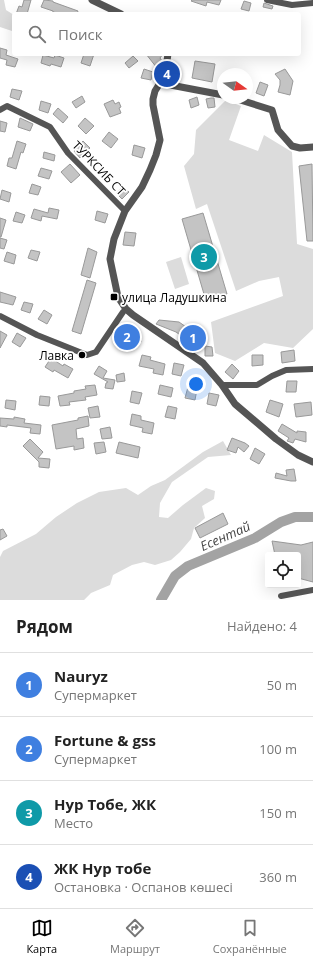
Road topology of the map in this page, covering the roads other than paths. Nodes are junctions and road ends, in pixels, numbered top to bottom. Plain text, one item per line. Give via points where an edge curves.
1 (92, 0) edge
2 (267, 0) edge
3 (313, 3) edge
4 (117, 12) edge
5 (168, 56) edge
6 (160, 82) junction
7 (217, 94) edge
8 (253, 104) edge
9 (0, 110) edge
10 (313, 147) edge
11 (125, 211) junction
12 (126, 310) junction
13 (0, 316) edge
14 (313, 369) edge
15 (222, 385) junction
16 (313, 462) edge
17 (313, 590) edge
18 (281, 596) dead end

1 - 4 street
2 - 3 street via 292,6
5 - 6 street
6 - 7 street
6 - 11 street via 155,91 153,105 160,140 156,155 142,187
8 - 10 street via 272,110 278,130 292,146
9 - 11 street, ТУРКСИБ СТ via 7,106 50,127 68,153
11 - 12 street via 114,239 110,259 118,297
12 - 13 street via 96,352 87,355 37,335
12 - 15 street via 203,363
14 - 15 street via 286,370 258,385
15 - 16 street via 235,404 281,443
17 - 18 street

